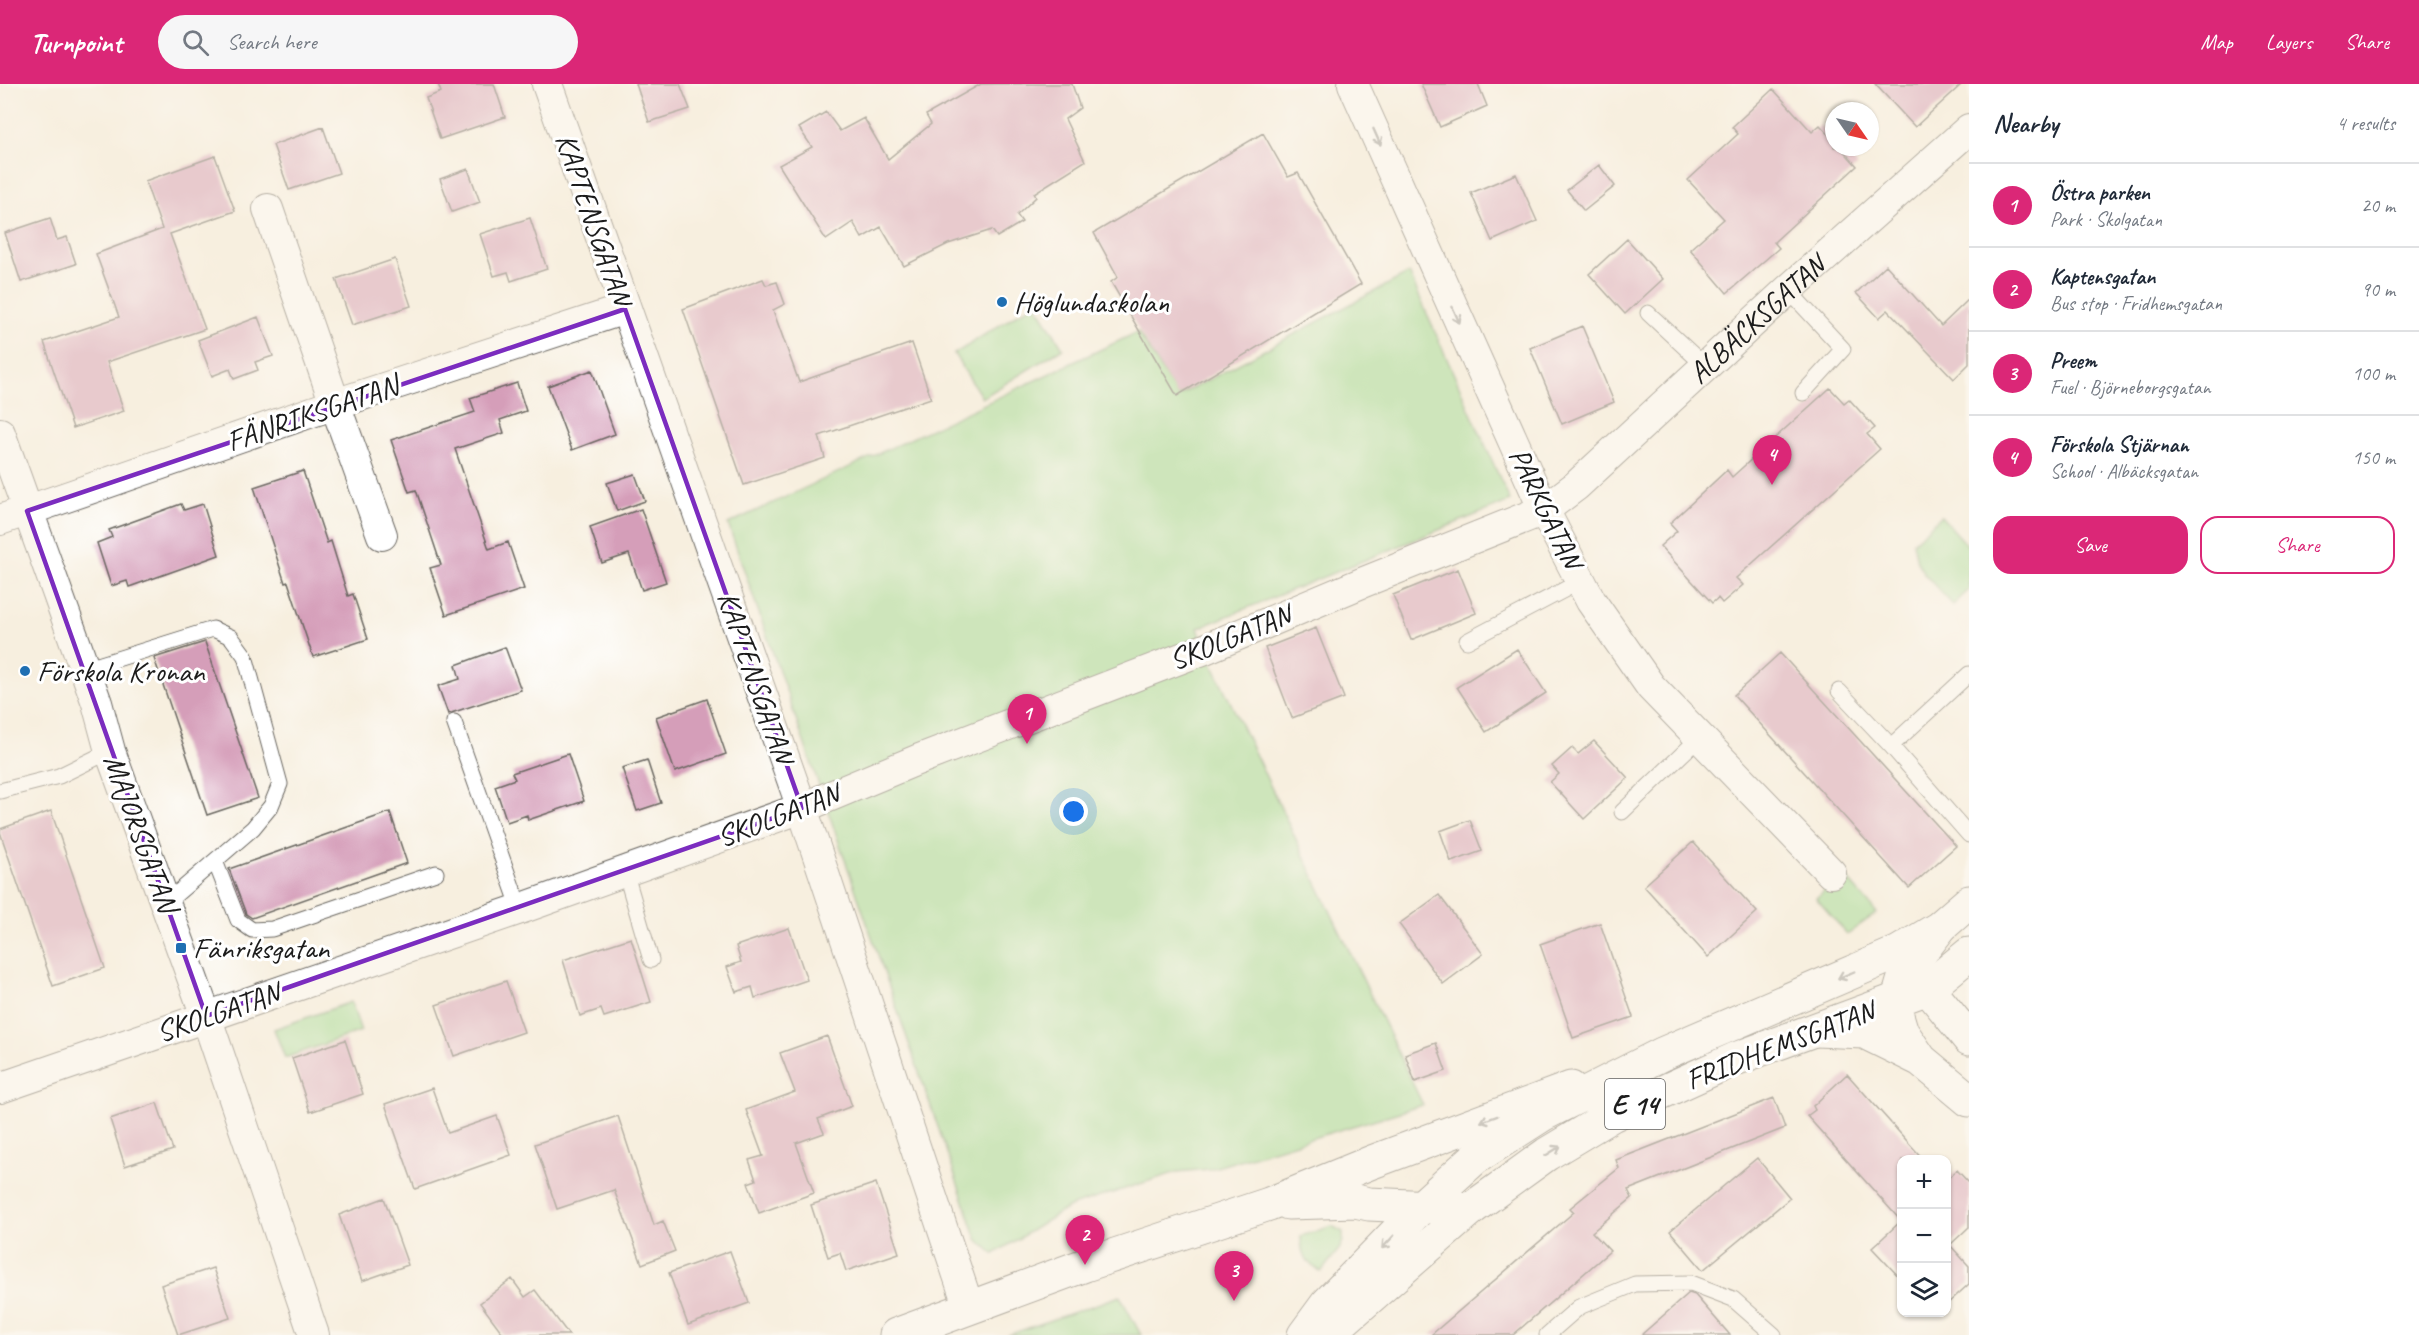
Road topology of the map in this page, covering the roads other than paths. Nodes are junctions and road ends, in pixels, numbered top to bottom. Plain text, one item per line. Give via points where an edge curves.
1 (547, 84) edge
2 (1353, 84) edge
3 (1969, 129) edge
4 (268, 209) dead end
5 (1788, 290) junction
6 (625, 309) junction
7 (1648, 313) dead end
8 (1705, 366) junction
9 (1803, 393) dead end
10 (335, 404) junction
11 (0, 434) edge
12 (1544, 510) junction
13 (13, 515) edge
14 (382, 535) dead end
15 (1581, 581) junction
16 (1467, 641) dead end
17 (85, 669) junction
18 (1969, 674) edge
19 (1839, 691) dead end
20 (454, 722) dead end
21 (1699, 738) junction
22 (1891, 746) junction
23 (110, 751) junction
24 (0, 791) edge
25 (802, 808) junction
26 (1622, 812) dead end
27 (1969, 835) edge
28 (215, 861) junction
29 (625, 871) junction
30 (436, 873) dead end
31 (1831, 873) dead end
32 (1969, 902) edge
33 (166, 903) junction
34 (520, 909) junction
35 (1969, 954) edge
36 (651, 960) dead end
37 (1912, 969) junction
38 (1898, 999) junction
39 (206, 1016) junction
40 (1816, 1030) junction
41 (1969, 1040) edge
42 (1662, 1054) junction
43 (1921, 1060) junction
44 (0, 1088) edge
45 (1969, 1100) edge
46 (1269, 1204) junction
47 (1422, 1206) junction
48 (1471, 1209) junction
49 (969, 1308) junction
50 (314, 1335) edge
51 (896, 1335) edge
52 (1304, 1335) edge
53 (1328, 1335) edge
54 (1547, 1335) edge
55 (1773, 1335) edge

1 - 6 street, KAPTENSGATAN
2 -> 12 street, PARKGATAN
3 - 5 street, ALBÄCKSGATAN
4 - 10 street
5 - 8 street, ALBÄCKSGATAN
5 - 9 lane via 1844,349
6 - 10 street, FÄNRIKSGATAN
6 - 25 street, KAPTENSGATAN
7 - 8 lane
8 - 12 street, ALBÄCKSGATAN via 1576,486
10 - 13 street, FÄNRIKSGATAN
10 - 14 street
11 - 13 street, MAJORSGATAN
12 - 15 street, PARKGATAN
12 - 25 street, SKOLGATAN
13 - 17 street, MAJORSGATAN
15 - 16 lane
15 - 21 street, PARKGATAN via 1651,687
17 - 23 street, MAJORSGATAN
17 - 28 lane via 213,629 231,637 245,656 280,784 271,806 254,828
18 - 22 lane
19 - 22 lane
20 - 34 lane
21 - 26 lane
21 - 31 street, PARKGATAN
22 - 27 lane
23 - 24 lane via 59,776
23 - 33 street, MAJORSGATAN
25 - 29 street, SKOLGATAN
25 - 49 street, KAPTENSGATAN
28 - 30 lane via 238,920 252,930 272,929
28 - 33 lane
29 - 34 street, SKOLGATAN
29 - 36 lane
32 - 37 main road, E 14 via 1939,928
33 - 39 street, MAJORSGATAN
34 - 39 street, SKOLGATAN
35 - 37 main road, E 14
37 - 38 main road, FRIDHEMSGATAN / E 14
37 - 41 main road
37 -> 42 main road, FRIDHEMSGATAN / E 14
38 - 40 main road, FRIDHEMSGATAN / E 14
38 - 43 main road via 1895,1010 1902,1032
39 - 44 street, SKOLGATAN
39 - 50 street, MAJORSGATAN
40 - 43 main road via 1864,1032
48 -> 40 main road, FRIDHEMSGATAN / E 14 via 1547,1154 1612,1114 1735,1059
42 -> 46 main road, FRIDHEMSGATAN
42 - 47 main road, FRIDHEMSGATAN / E 14 via 1542,1115 1475,1158
43 - 45 main road
46 - 47 main road, FRIDHEMSGATAN via 1355,1202
46 - 49 main road, FRIDHEMSGATAN
47 - 48 main road, FRIDHEMSGATAN
47 -> 52 main road, E 14 via 1326,1305
48 - 53 main road, E 14
49 - 51 main road, FRIDHEMSGATAN
54 - 55 lane via 1579,1307 1635,1284 1691,1283 1733,1299

